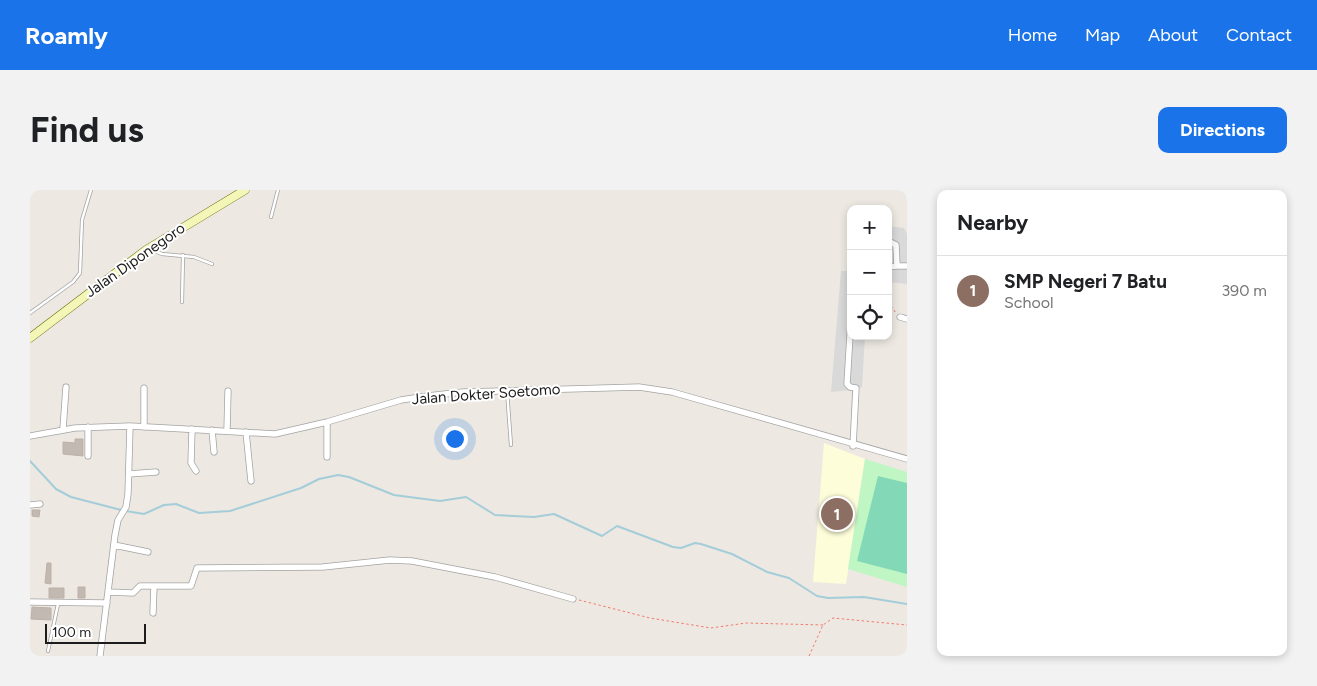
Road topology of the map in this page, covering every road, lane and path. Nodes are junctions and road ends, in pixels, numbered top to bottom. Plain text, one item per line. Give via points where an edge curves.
1 (91, 190) edge
2 (245, 190) edge
3 (278, 190) edge
4 (271, 216) dead end
5 (892, 243) edge
6 (149, 248) junction
7 (183, 255) junction
8 (212, 264) dead end
9 (897, 266) junction
10 (907, 266) edge
11 (892, 267) edge
12 (182, 302) dead end
13 (892, 307) edge
14 (30, 313) edge
15 (900, 317) joint
16 (907, 319) edge
17 (30, 338) edge
18 (850, 340) edge
19 (66, 387) dead end
20 (144, 388) dead end
21 (228, 391) dead end
22 (507, 391) junction
23 (327, 422) junction
24 (130, 426) junction
25 (88, 427) junction
26 (144, 427) junction
27 (192, 429) junction
28 (63, 430) junction
29 (212, 430) junction
30 (227, 430) junction
31 (246, 432) junction
32 (30, 436) edge
33 (511, 445) dead end
34 (853, 446) junction
35 (214, 452) dead end
36 (88, 456) dead end
37 (327, 457) dead end
38 (907, 460) edge
39 (196, 471) dead end
40 (156, 472) dead end
41 (129, 474) junction
42 (251, 481) dead end
43 (40, 504) dead end
44 (30, 505) edge
45 (114, 545) junction
46 (148, 552) dead end
47 (154, 586) junction
48 (108, 592) junction
49 (574, 599) joint
50 (30, 602) edge
51 (58, 603) junction
52 (107, 604) junction
53 (153, 613) dead end
54 (824, 625) junction
55 (907, 625) edge
56 (48, 651) dead end
57 (100, 656) edge
58 (809, 656) edge

1 - 14 lane via 82,220 80,273 73,282
2 - 6 main road, Jalan Diponegoro
3 - 4 lane
5 - 9 street via 896,245
6 - 7 lane via 162,254
6 - 17 main road, Jalan Diponegoro
7 - 8 lane
7 - 12 lane
9 - 10 street
9 - 11 street
13 - 15 path
15 - 16 street
18 - 34 street via 847,384 856,388
19 - 28 street
20 - 26 street
21 - 30 street
22 - 23 street, Jalan Dokter Soetomo via 412,398
22 - 33 lane
22 - 34 street, Jalan Dokter Soetomo via 659,389
23 - 31 street, Jalan Dokter Soetomo via 275,434
23 - 37 street
24 - 25 street, Jalan Dokter Soetomo
24 - 26 street, Jalan Dokter Soetomo
24 - 41 street
25 - 28 street, Jalan Dokter Soetomo
25 - 36 street
26 - 27 street, Jalan Dokter Soetomo
27 - 29 street, Jalan Dokter Soetomo
27 - 39 street via 191,463
28 - 32 street, Jalan Dokter Soetomo
29 - 30 street, Jalan Dokter Soetomo
29 - 35 street
30 - 31 street, Jalan Dokter Soetomo
31 - 42 street
34 - 38 street, Jalan Dokter Soetomo
40 - 41 street
41 - 45 street via 125,510 118,520
43 - 44 street
45 - 46 street
45 - 48 street
47 - 48 street via 140,586 133,593
47 - 49 street via 191,586 197,568 313,568 400,560 478,573
47 - 53 street
48 - 52 street
49 - 54 path via 650,618 711,628 746,623
50 - 51 street
51 - 52 street
51 - 56 lane
52 - 57 street
54 - 55 path via 839,617
54 - 58 path

